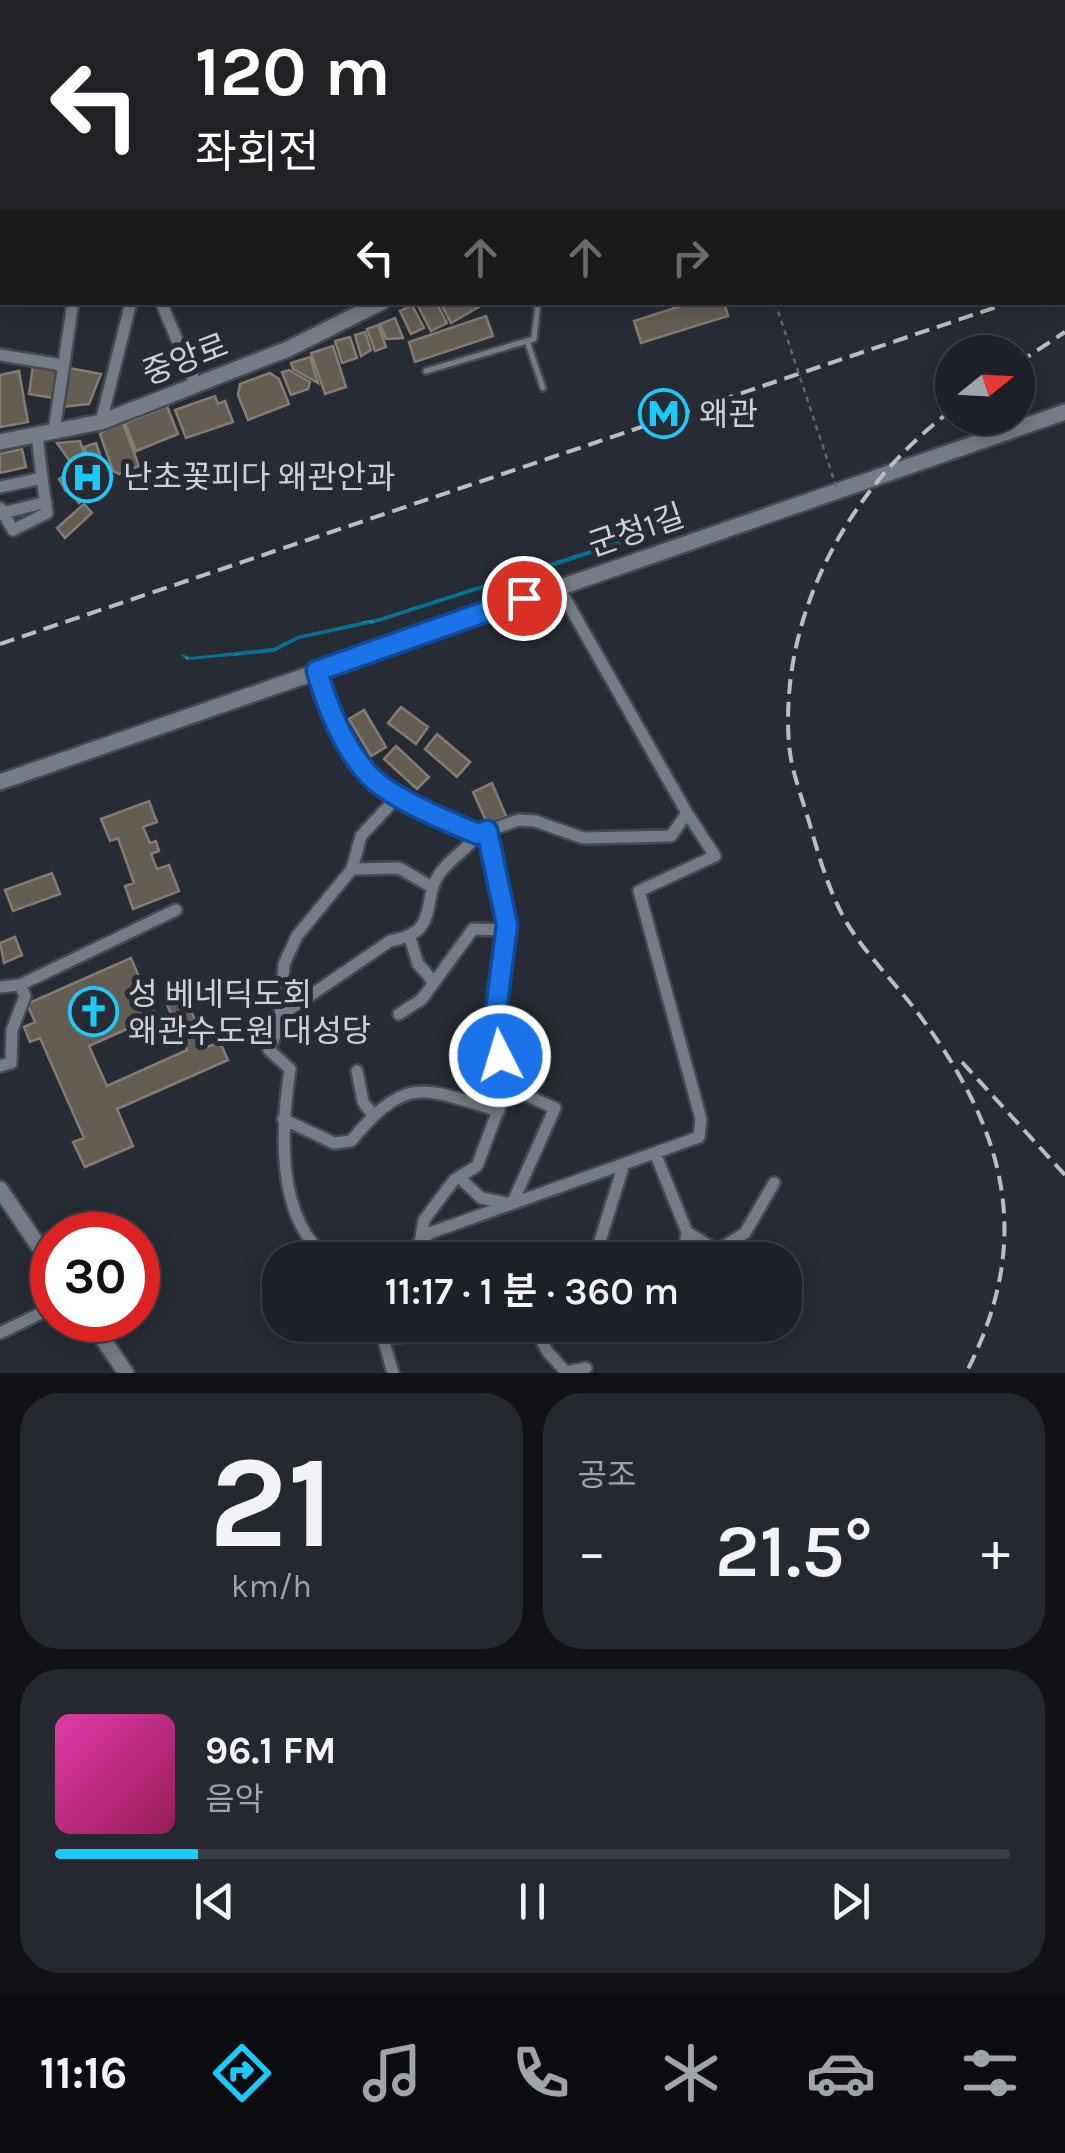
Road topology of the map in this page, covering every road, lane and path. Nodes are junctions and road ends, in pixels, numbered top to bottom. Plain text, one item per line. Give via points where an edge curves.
1 (72, 305) edge
2 (130, 305) edge
3 (162, 305) edge
4 (376, 305) edge
5 (538, 305) edge
6 (776, 305) edge
7 (527, 341) junction
8 (0, 354) edge
9 (62, 365) junction
10 (426, 371) dead end
11 (196, 384) junction
12 (542, 388) dead end
13 (1065, 412) edge
14 (101, 422) junction
15 (46, 433) junction
16 (0, 442) edge
17 (42, 478) junction
18 (0, 487) edge
19 (836, 489) junction
20 (46, 502) junction
21 (1, 510) edge
22 (558, 586) junction
23 (317, 671) junction
24 (0, 782) edge
25 (400, 794) junction
26 (687, 813) junction
27 (482, 832) junction
28 (352, 869) junction
29 (432, 887) junction
30 (176, 910) dead end
31 (506, 930) junction
32 (410, 938) junction
33 (434, 981) junction
34 (20, 986) junction
35 (0, 987) edge
36 (398, 1014) dead end
37 (280, 1016) junction
38 (0, 1066) edge
39 (357, 1071) dead end
40 (507, 1087) junction
41 (499, 1111) junction
42 (373, 1115) junction
43 (282, 1120) junction
44 (654, 1153) junction
45 (624, 1164) junction
46 (459, 1177) junction
47 (774, 1183) dead end
48 (0, 1189) edge
49 (512, 1204) junction
50 (687, 1232) junction
51 (30, 1233) edge
52 (307, 1242) edge
53 (420, 1242) edge
54 (421, 1242) edge
55 (600, 1242) edge
56 (686, 1242) edge
57 (30, 1319) edge
58 (0, 1333) edge
59 (105, 1342) edge
60 (384, 1342) edge
61 (542, 1342) edge
62 (586, 1368) dead end
63 (126, 1373) edge
64 (393, 1373) edge

1 - 9 street
2 - 14 street
3 - 11 street
4 - 11 street, 중앙로
5 - 7 lane via 534,339
6 - 19 path, bridge
7 - 10 lane
7 - 12 lane
8 - 9 street
9 - 15 street
11 - 14 street, 중앙로
13 - 19 street, 군청1길
14 - 15 street, 중앙로
15 - 16 street, 중앙로
15 - 17 street
17 - 18 street
17 - 20 street
19 - 22 street, 군청1길
20 - 21 street
20 - 21 street via 48,513 13,530
22 - 23 street, 군청1길
22 - 26 street
23 - 24 street, 군청1길
23 - 25 street via 329,710 370,776
25 - 27 street
25 - 28 street via 361,836
26 - 27 street via 671,836 583,838 520,820
26 - 44 street via 715,856 639,890 702,1119 699,1137
27 - 29 street
27 - 31 street
28 - 29 street via 399,868
28 - 37 street via 297,936 284,964
29 - 32 street via 430,916
30 - 34 street
31 - 33 street via 472,929
31 - 40 street via 494,1026
32 - 33 street via 418,964
32 - 37 street via 390,942
33 - 36 street via 422,999
34 - 35 street
34 - 38 street via 25,996 12,1030 11,1064
37 - 43 street via 269,1050 290,1069
39 - 42 street
40 - 41 street
40 - 49 street via 554,1108
41 - 42 street via 419,1090 402,1093
41 - 46 street via 477,1166
42 - 43 street via 352,1141 334,1143
43 - 52 street via 288,1183
44 - 45 street
44 - 50 street
45 - 49 street
45 - 55 street
46 - 49 street via 481,1198
46 - 53 street via 424,1220
47 - 50 street via 745,1233 717,1251
48 - 51 street
49 - 54 street
50 - 56 street
57 - 58 street
59 - 63 street
60 - 64 street
61 - 62 street via 566,1372

